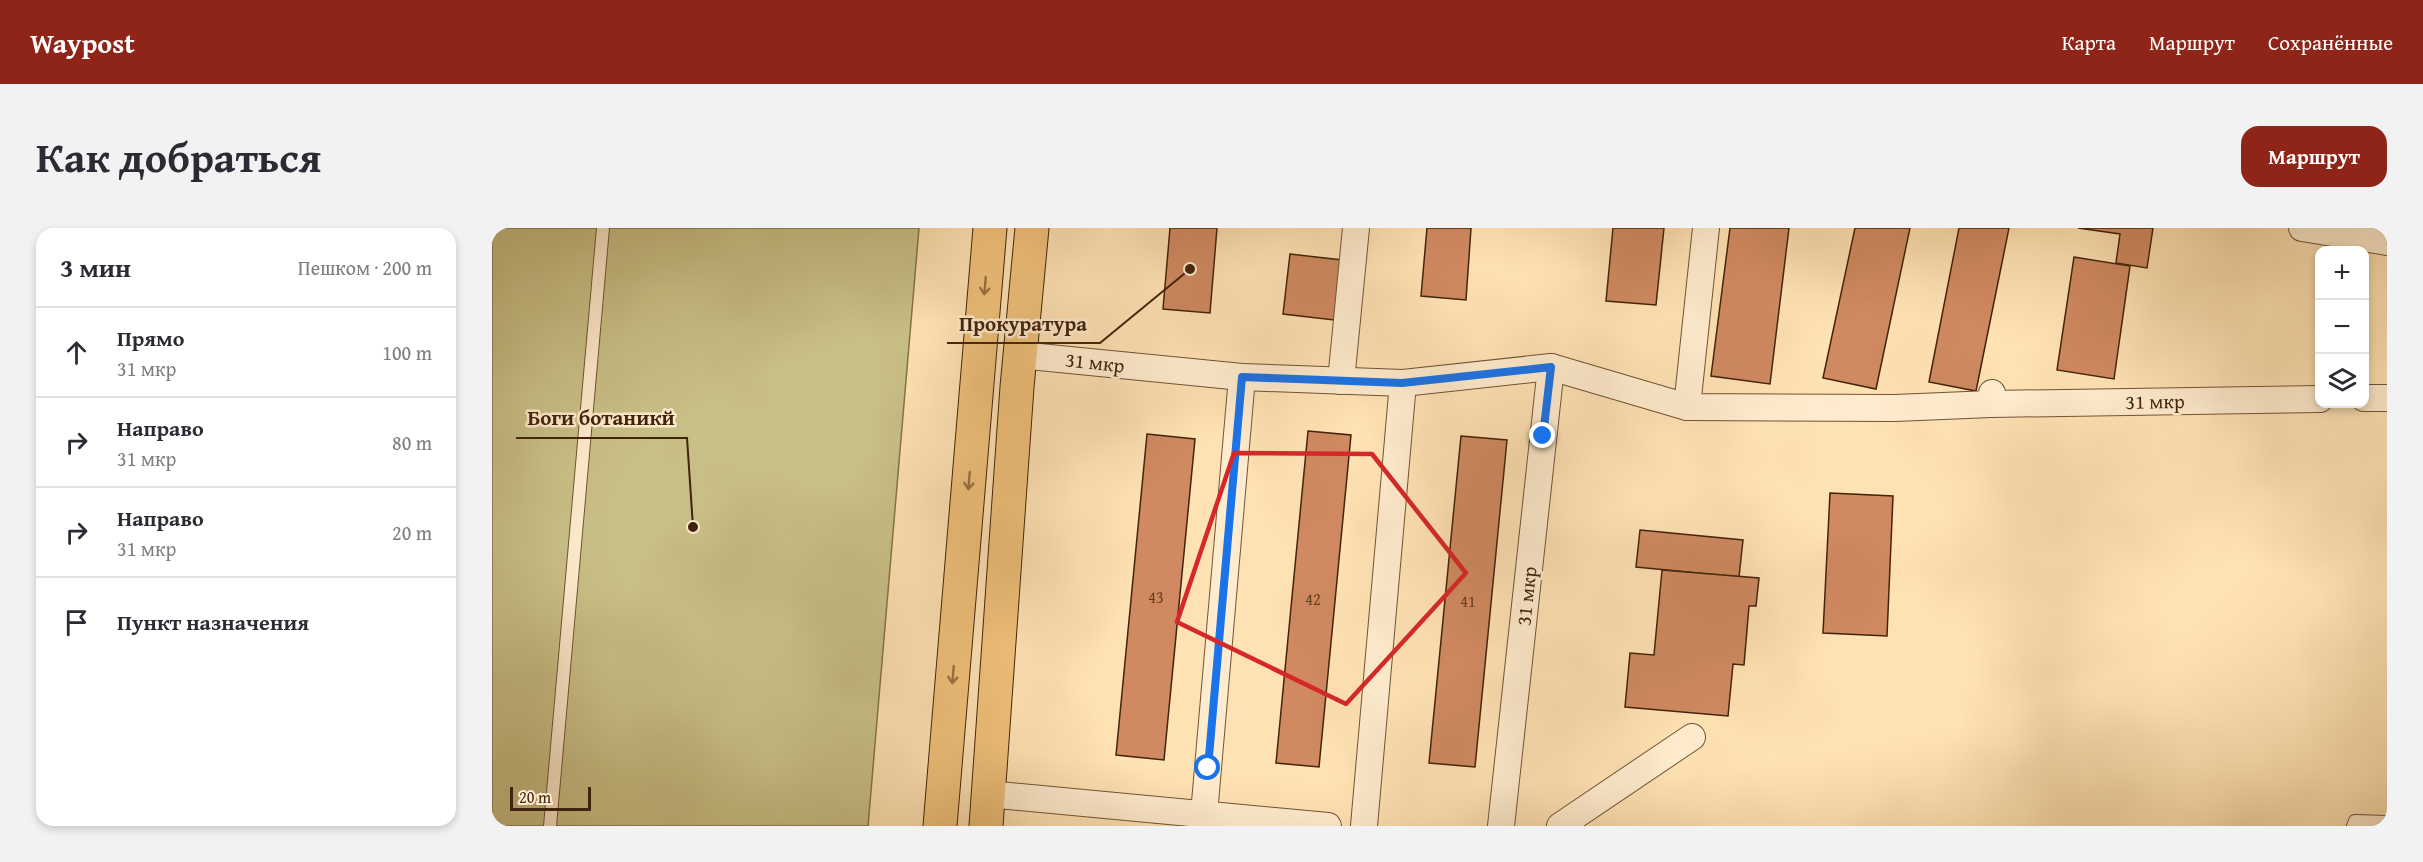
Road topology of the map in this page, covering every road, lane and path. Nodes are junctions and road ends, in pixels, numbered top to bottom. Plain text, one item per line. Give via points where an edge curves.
1 (603, 228) edge
2 (990, 228) edge
3 (1032, 228) edge
4 (1045, 228) edge
5 (1356, 228) edge
6 (1706, 228) edge
7 (2302, 228) edge
8 (2387, 242) edge
9 (1019, 355) junction
10 (1551, 367) junction
11 (1242, 377) junction
12 (1341, 381) junction
13 (1402, 383) junction
14 (2369, 398) edge
15 (2387, 398) edge
16 (2315, 399) edge
17 (1687, 407) junction
18 (1692, 737) dead end
19 (988, 794) junction
20 (1204, 814) junction
21 (2387, 822) edge
22 (550, 826) edge
23 (940, 826) edge
24 (987, 826) edge
25 (1328, 826) edge
26 (1364, 826) edge
27 (1501, 826) edge
28 (1560, 826) edge
29 (2353, 826) edge

1 - 22 lane
2 -> 23 highway
3 - 9 highway
4 - 24 lane
5 - 12 street
6 - 17 street
7 - 8 street
9 - 11 street, 31 мкр
9 - 19 highway
10 - 13 street, 31 мкр
10 - 17 street, 31 мкр
10 - 27 street, 31 мкр
11 - 12 street, 31 мкр
11 - 20 street
12 - 13 street, 31 мкр
13 - 26 street
14 - 15 street
16 - 17 street, 31 мкр via 1991,398 1894,408
18 - 28 street
19 - 20 street
19 - 24 highway
20 - 25 street
21 - 29 lane via 2355,821

